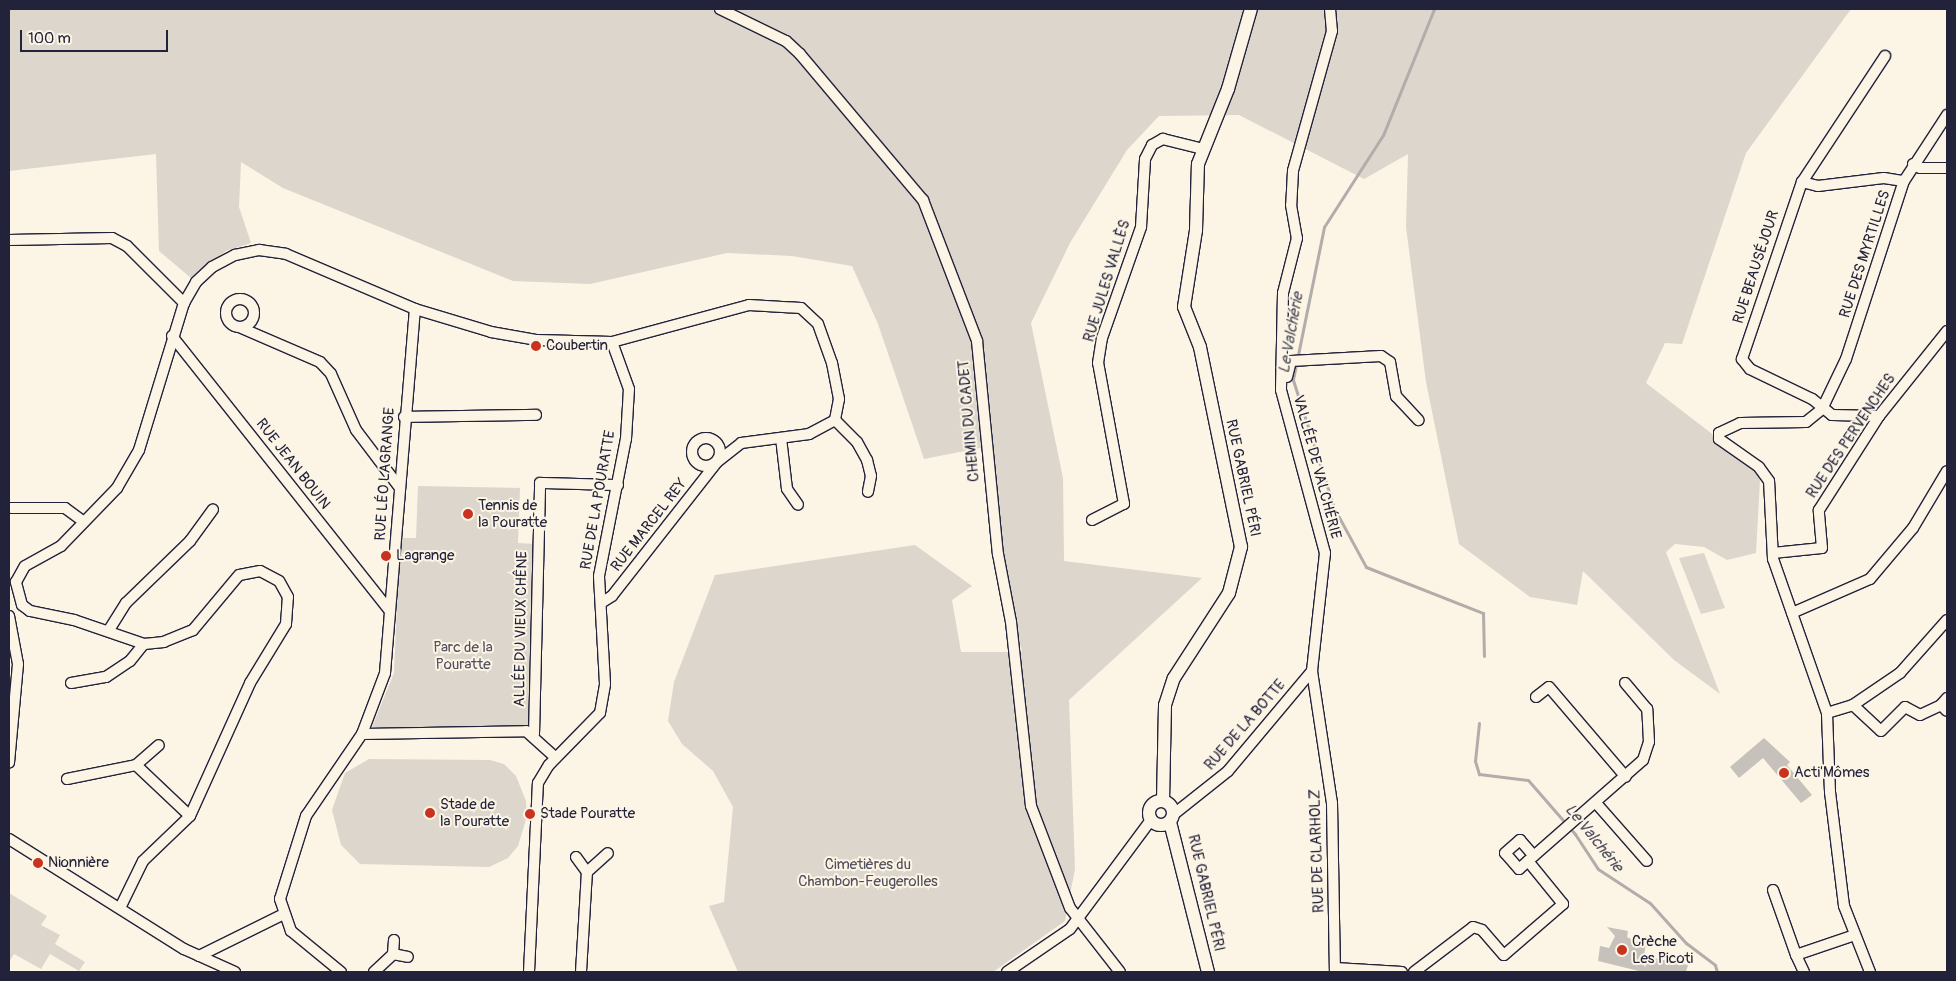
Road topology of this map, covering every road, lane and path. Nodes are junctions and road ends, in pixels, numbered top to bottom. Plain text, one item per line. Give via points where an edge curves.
1 (720, 9) edge
2 (1250, 9) edge
3 (1330, 9) edge
4 (1885, 56) dead end
5 (1947, 115) edge
6 (1203, 149) junction
7 (1913, 164) junction
8 (1947, 168) edge
9 (1904, 181) junction
10 (1802, 182) junction
11 (9, 240) edge
12 (184, 303) junction
13 (415, 309) junction
14 (239, 327) dead end
15 (1947, 331) edge
16 (172, 336) junction
17 (612, 342) junction
18 (1822, 409) junction
19 (536, 415) dead end
20 (1879, 416) junction
21 (404, 417) junction
22 (835, 420) junction
23 (1418, 420) dead end
24 (1292, 425) junction
25 (781, 438) junction
26 (1947, 471) edge
27 (618, 485) junction
28 (400, 488) junction
29 (868, 492) dead end
30 (798, 505) dead end
31 (11, 508) dead end
32 (213, 509) dead end
33 (1092, 520) dead end
34 (82, 521) junction
35 (1772, 553) junction
36 (601, 603) junction
37 (390, 611) junction
38 (1792, 613) junction
39 (9, 616) edge
40 (1947, 620) edge
41 (109, 630) junction
42 (144, 644) junction
43 (1312, 671) junction
44 (71, 683) dead end
45 (1624, 683) dead end
46 (1536, 697) dead end
47 (1853, 704) junction
48 (1945, 704) edge
49 (1827, 712) junction
50 (362, 734) junction
51 (534, 734) junction
52 (159, 745) dead end
53 (556, 758) junction
54 (9, 762) edge
55 (136, 765) junction
56 (1626, 777) junction
57 (68, 779) dead end
58 (1163, 801) junction
59 (1596, 803) junction
60 (190, 816) junction
61 (1172, 818) junction
62 (1151, 820) junction
63 (9, 839) edge
64 (608, 853) dead end
65 (576, 857) dead end
66 (1647, 861) dead end
67 (587, 872) junction
68 (1773, 890) dead end
69 (120, 908) junction
70 (282, 915) junction
71 (1078, 919) junction
72 (1852, 936) junction
73 (394, 940) dead end
74 (393, 954) junction
75 (1796, 955) junction
76 (199, 956) junction
77 (408, 957) dead end
78 (1335, 970) edge
79 (235, 972) edge
80 (341, 972) edge
81 (374, 972) edge
82 (529, 972) edge
83 (582, 972) edge
84 (1007, 972) edge
85 (1120, 972) edge
86 (1208, 972) edge
87 (1402, 972) edge
88 (1414, 972) edge
89 (1804, 972) edge
90 (1870, 972) edge

1 - 71 street, CHEMIN DU CADET via 786,41 800,54 923,200 977,341 998,554 1011,622 1031,806
2 - 6 main road, RUE GABRIEL PÉRI via 1228,90
3 - 24 street, VALLÉE DE VALCHÉRIE via 1332,31 1292,172 1291,206 1297,238 1283,293 1281,390
4 - 10 street, RUE BEAUSÉJOUR
5 - 7 street, RUE DES MYRTILLES
6 - 33 street, RUE JULES VALLÈS via 1163,139 1152,145 1145,158 1142,227 1102,338 1098,363 1124,504
6 - 58 main road, RUE GABRIEL PÉRI via 1184,307 1200,347 1241,547 1229,593 1174,678 1166,705
7 - 8 street via 1920,168
7 - 9 street, RUE DES MYRTILLES
9 - 10 street via 1884,178 1818,186
9 - 18 street, RUE DES MYRTILLES via 1856,330
10 - 18 street, RUE BEAUSÉJOUR via 1742,360 1750,369 1812,398
11 - 12 street via 112,238 127,246
12 - 13 street via 196,282 212,267 235,255 260,250 286,254
12 - 16 street
13 - 17 street via 516,338
13 - 21 street, RUE LÉO LAGRANGE
14 - 28 street via 320,362 331,374 356,430
15 - 20 street, RUE DES PERVENCHES
16 - 34 street via 138,450 117,488
16 - 37 street, RUE JEAN BOUIN
17 - 22 street via 749,304 801,308 818,324 832,363 839,400
17 - 27 street, RUE DE LA POURATTE via 629,389
18 - 20 street, RUE BEAUSÉJOUR via 1832,415
18 - 35 street via 1806,422 1740,423 1719,433 1719,439 1759,467 1769,481
19 - 21 street
20 - 35 street, RUE DES PERVENCHES via 1818,513 1822,548
21 - 28 street, RUE LÉO LAGRANGE
22 - 25 street, RUE MARCEL REY via 809,434
22 - 29 street via 857,442 867,460 871,476
23 - 24 street via 1396,396 1390,362 1381,356 1291,362 1287,376
24 - 43 street, VALLÉE DE VALCHÉRIE via 1325,554
25 - 30 street via 787,489
25 - 36 street, RUE MARCEL REY via 741,443 717,462 612,596
26 - 38 street via 1913,528 1870,579
27 - 36 street, RUE DE LA POURATTE via 602,549
27 - 51 street, ALLÉE DU VIEUX CHÊNE via 540,483
28 - 37 street, RUE LÉO LAGRANGE
31 - 34 street via 66,508
32 - 41 street via 190,541 126,603
34 - 41 street via 61,546 25,566 16,591 30,611
35 - 38 street
36 - 53 street, RUE DE LA POURATTE via 606,670 600,713
37 - 50 street, RUE LÉO LAGRANGE via 385,673
38 - 49 street
39 - 54 street via 18,664
40 - 47 street via 1900,673
41 - 42 street
42 - 44 street via 130,661 106,677
42 - 60 street via 164,642 193,630 239,575 260,571 279,581 288,597 286,624 246,691
43 - 61 street, RUE DE LA BOTTE via 1228,771
43 - 78 street, RUE DE CLARHOLZ via 1332,804
45 - 56 street via 1647,709 1650,722 1643,760
46 - 56 street via 1549,686
47 - 48 street via 1881,731 1905,707 1920,715
47 - 49 street
49 - 72 street via 1837,866
50 - 51 street
50 - 70 street, RUE LÉO LAGRANGE via 306,816 284,878
51 - 53 street
52 - 55 street
53 - 82 street, RUE DE LA POURATTE via 542,774 535,797
55 - 57 street
55 - 60 street
56 - 59 street
58 - 61 main road
58 - 62 main road via 1151,807
59 - 66 street
59 - 88 street via 1531,859 1564,904 1504,955 1482,930 1473,928
60 - 69 street via 143,861
61 - 62 main road via 1160,826
61 - 86 main road, RUE GABRIEL PÉRI
62 - 71 street
63 - 69 street
64 - 67 street
65 - 67 street
67 - 83 street
68 - 75 street
69 - 76 street
70 - 76 street
70 - 80 street via 296,935
71 - 84 street via 1070,929
71 - 85 street, CHEMIN DU CADET
72 - 75 street
72 - 90 street
73 - 74 street
74 - 77 street
74 - 81 street
75 - 89 street
76 - 79 street
78 - 87 street

